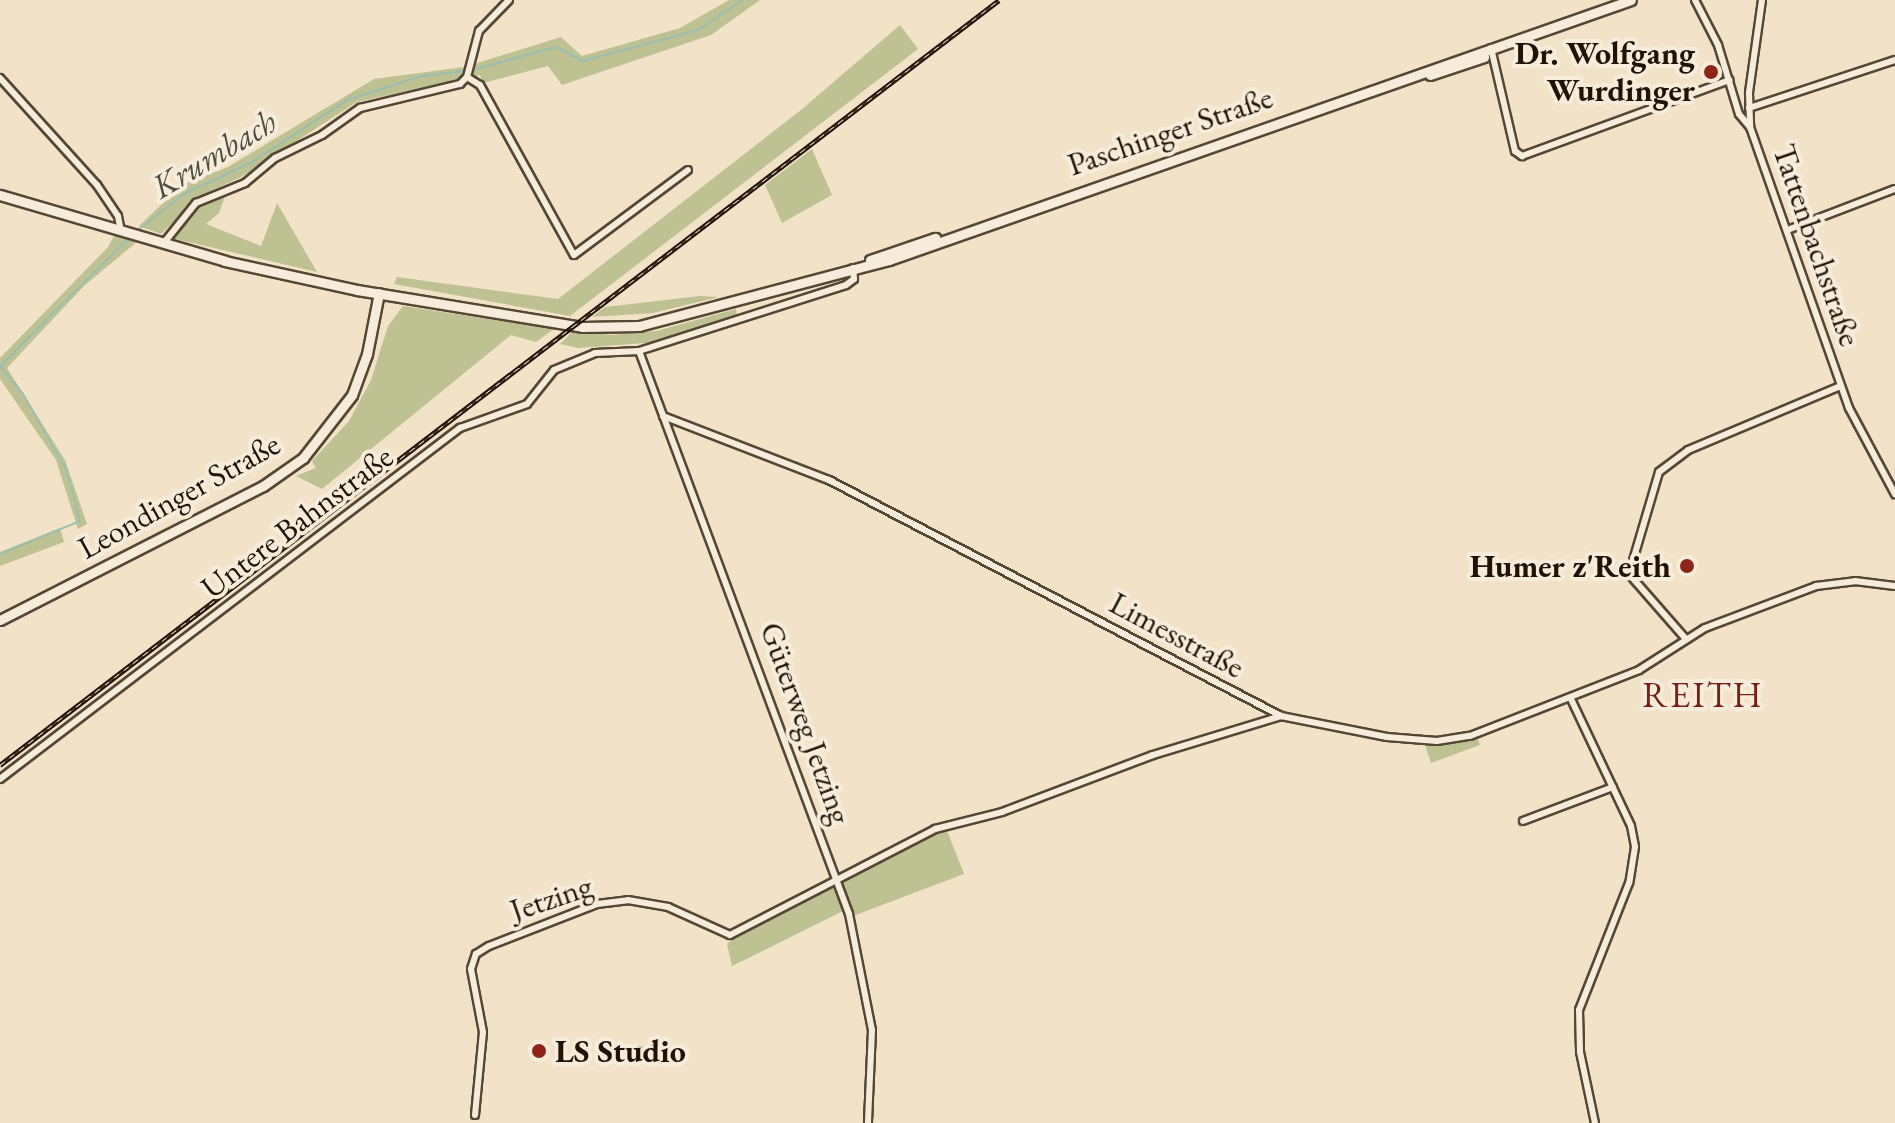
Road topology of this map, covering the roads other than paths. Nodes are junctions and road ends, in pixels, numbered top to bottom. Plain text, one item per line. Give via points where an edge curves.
1 (509, 0) edge
2 (1631, 0) edge
3 (1695, 0) edge
4 (1762, 0) edge
5 (1492, 51) junction
6 (1895, 60) edge
7 (467, 77) junction
8 (0, 78) edge
9 (1730, 80) junction
10 (1749, 108) junction
11 (1750, 127) junction
12 (688, 170) dead end
13 (1895, 189) edge
14 (0, 195) edge
15 (1790, 229) junction
16 (126, 232) junction
17 (163, 244) junction
18 (853, 268) junction
19 (379, 293) junction
20 (639, 351) junction
21 (1840, 386) junction
22 (663, 416) junction
23 (1895, 494) edge
24 (1895, 586) edge
25 (0, 620) edge
26 (1685, 638) junction
27 (1571, 699) junction
28 (1281, 716) junction
29 (0, 779) edge
30 (1613, 787) junction
31 (1523, 821) dead end
32 (836, 876) junction
33 (475, 1115) dead end
34 (868, 1123) edge
35 (1595, 1123) edge

1 - 7 street via 479,31
2 - 5 street, Paschinger Straße
3 - 9 street
4 - 10 street, Tattenbachstraße
5 - 9 street via 1515,151 1522,156
5 - 18 street, Paschinger Straße via 1365,99
6 - 10 street
7 - 12 street via 480,85 574,255
7 - 17 street via 460,84 360,108 322,135 275,158 245,183 196,203
8 - 16 street via 97,185
9 - 11 street via 1739,114
10 - 11 street, Tattenbachstraße
11 - 15 street, Tattenbachstraße
13 - 15 street
14 - 16 street, Paschinger Straße
15 - 21 street, Tattenbachstraße
16 - 17 street, Paschinger Straße
17 - 19 street, Paschinger Straße
18 - 19 street, Paschinger Straße via 677,320 622,327 561,324
18 - 20 street, Untere Bahnstraße via 854,279 846,285
19 - 25 street, Leondinger Straße via 367,354 352,395 303,458 263,486
20 - 22 street, Güterweg Jetzing
20 - 29 street, Untere Bahnstraße via 577,359 548,375 521,408 460,428
21 - 23 street, Tattenbachstraße
21 - 26 street via 1688,450 1659,472 1629,574
22 - 28 street, Limesstraße via 829,480
22 - 32 street, Güterweg Jetzing
24 - 26 street, Limesstraße via 1840,581 1816,586
26 - 27 street, Limesstraße via 1657,661
27 - 28 street, Limesstraße via 1470,736 1437,741
27 - 30 street
28 - 32 street via 1153,755 1002,812 935,829
30 - 31 street
30 - 35 street via 1631,826 1635,856 1579,1010 1580,1052
32 - 33 street, Jetzing via 730,935 668,907 628,900 577,911 476,954 471,969 483,1032
32 - 34 street, Güterweg Jetzing via 869,1002

